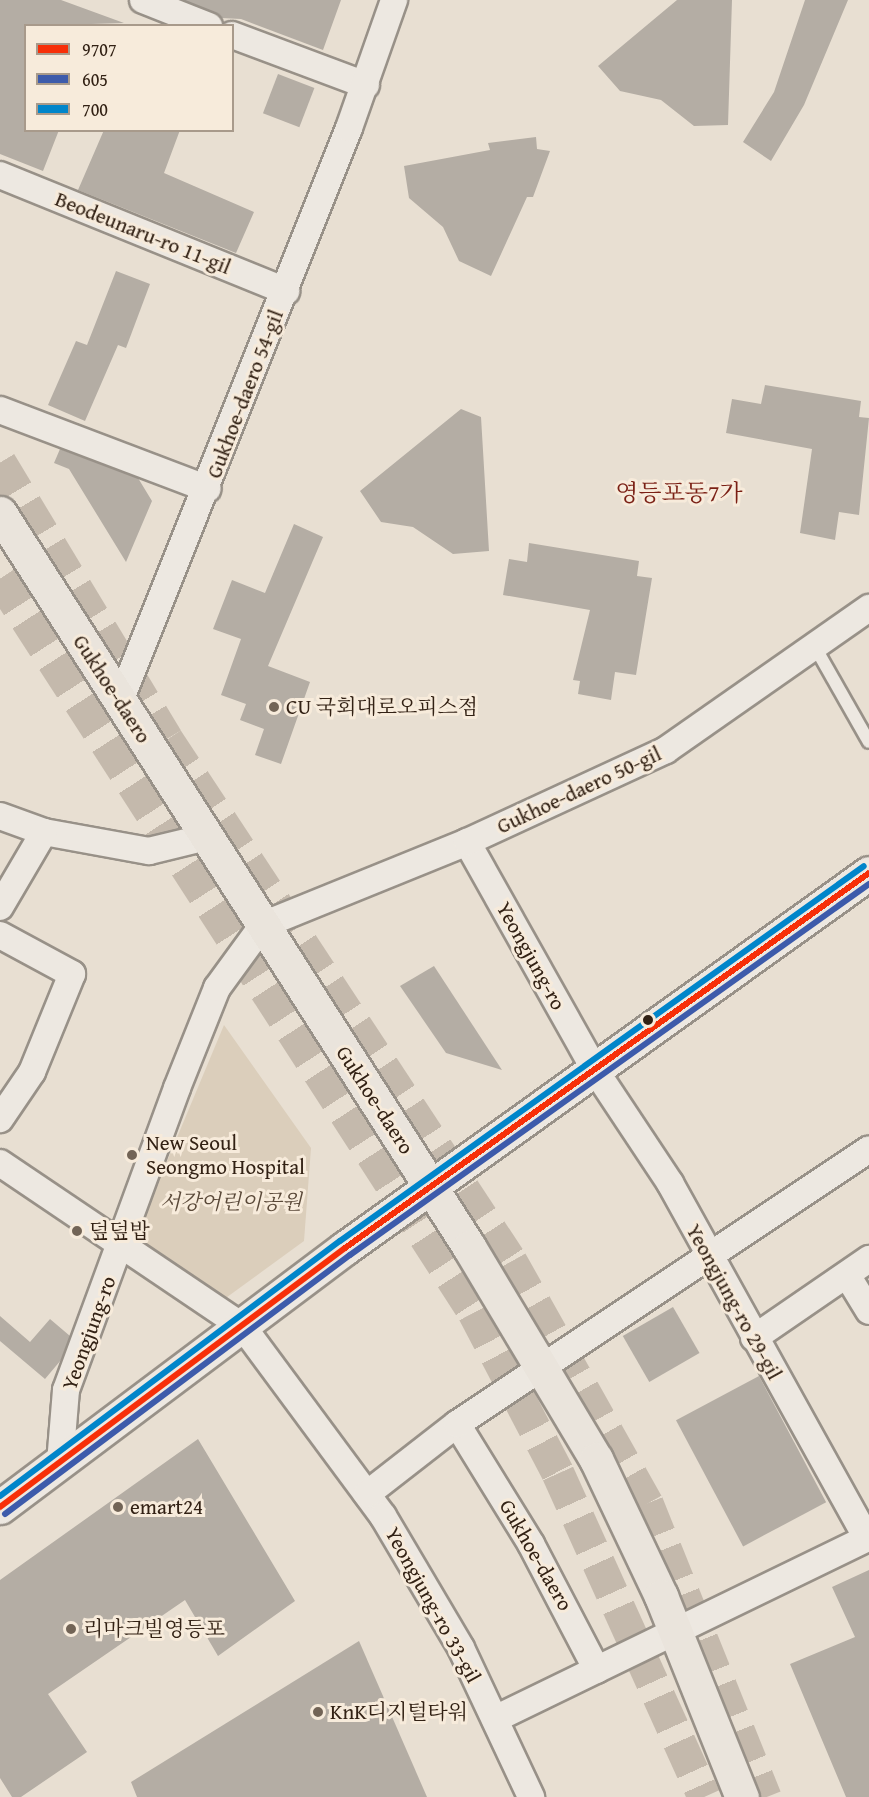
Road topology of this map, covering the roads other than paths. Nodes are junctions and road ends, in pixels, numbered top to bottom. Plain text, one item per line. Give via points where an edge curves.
1 (394, 0) edge
2 (151, 1) edge
3 (204, 24) edge
4 (234, 35) edge
5 (366, 85) junction
6 (0, 175) edge
7 (286, 291) junction
8 (0, 411) edge
9 (208, 489) junction
10 (0, 513) edge
11 (869, 608) edge
12 (815, 647) junction
13 (120, 701) junction
14 (869, 742) edge
15 (0, 816) edge
16 (44, 832) junction
17 (207, 837) junction
18 (467, 842) junction
19 (869, 873) edge
20 (0, 907) edge
21 (263, 925) junction
22 (0, 935) edge
23 (595, 1070) junction
24 (0, 1119) edge
25 (869, 1149) edge
26 (0, 1163) edge
27 (431, 1188) junction
28 (123, 1242) junction
29 (708, 1258) junction
30 (869, 1259) edge
31 (847, 1275) junction
32 (869, 1311) edge
33 (243, 1327) junction
34 (754, 1338) junction
35 (541, 1369) junction
36 (457, 1424) junction
37 (60, 1463) junction
38 (367, 1494) junction
39 (0, 1507) edge
40 (868, 1537) edge
41 (674, 1628) junction
42 (597, 1670) junction
43 (495, 1719) junction
44 (531, 1797) edge
45 (742, 1797) edge

1 - 5 street, Gukhoe-daero 54-gil
2 - 3 street
4 - 5 street
5 - 7 street, Gukhoe-daero 54-gil
6 - 7 street, Beodeunaru-ro 11-gil
7 - 9 street, Gukhoe-daero 54-gil
8 - 9 street
9 - 13 street, Gukhoe-daero 54-gil
10 - 13 main road, Gukhoe-daero
11 - 12 street, Gukhoe-daero 50-gil
12 - 14 lane
12 - 18 street, Gukhoe-daero 50-gil via 666,750
13 - 17 main road, Gukhoe-daero
15 - 16 street
16 - 17 street via 149,851
16 - 20 street
17 - 21 main road, Gukhoe-daero
18 - 21 street, Gukhoe-daero 50-gil
18 - 23 street, Yeongjung-ro
19 - 23 main road
21 - 27 main road, Gukhoe-daero
21 - 28 street, Yeongjung-ro via 217,988
22 - 24 street via 72,974 33,1072
23 - 27 main road
23 - 29 street, Yeongjung-ro 29-gil via 670,1184
25 - 29 street
26 - 28 street, Yeongjung-ro 33-gil
27 - 33 main road
27 - 35 main road, Gukhoe-daero
28 - 33 street, Yeongjung-ro 33-gil
28 - 37 street, Yeongjung-ro via 66,1390
29 - 34 street, Yeongjung-ro 29-gil
29 - 35 street
30 - 31 street
31 - 32 street
31 - 34 street
33 - 37 main road
33 - 38 street, Yeongjung-ro 33-gil
34 - 40 street, Yeongjung-ro 29-gil
35 - 36 street
35 - 41 main road, Gukhoe-daero via 596,1459
36 - 38 street
36 - 42 street, Gukhoe-daero via 531,1544
37 - 39 main road
38 - 43 street, Yeongjung-ro 33-gil via 461,1648
40 - 41 street
41 - 42 street
41 - 45 main road, Gukhoe-daero
42 - 43 street
43 - 44 street, Yeongjung-ro 33-gil

